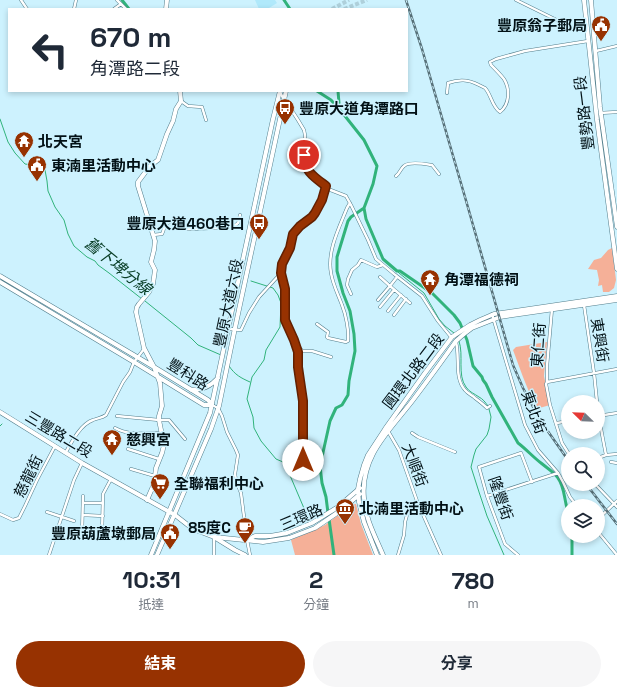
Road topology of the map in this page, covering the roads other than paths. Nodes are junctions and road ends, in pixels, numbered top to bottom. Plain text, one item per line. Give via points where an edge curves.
1 (117, 0) edge
2 (516, 0) edge
3 (584, 0) edge
4 (591, 0) edge
5 (121, 4) junction
6 (115, 8) edge
7 (125, 8) edge
8 (587, 28) junction
9 (588, 41) junction
10 (617, 46) edge
11 (596, 51) junction
12 (180, 92) edge
13 (279, 92) edge
14 (280, 92) edge
15 (286, 92) edge
16 (447, 93) dead end
17 (284, 100) junction
18 (181, 101) junction
19 (601, 112) junction
20 (617, 112) edge
21 (596, 113) junction
22 (206, 120) dead end
23 (439, 174) dead end
24 (396, 176) dead end
25 (326, 186) junction
26 (351, 204) junction
27 (240, 215) dead end
28 (617, 227) edge
29 (153, 235) junction
30 (383, 265) junction
31 (617, 269) edge
32 (281, 273) junction
33 (0, 276) edge
34 (380, 277) dead end
35 (397, 277) junction
36 (0, 282) edge
37 (390, 286) junction
38 (394, 290) junction
39 (351, 294) dead end
40 (400, 295) junction
41 (617, 296) edge
42 (378, 300) dead end
43 (406, 300) junction
44 (617, 300) edge
45 (410, 303) dead end
46 (584, 305) junction
47 (380, 308) dead end
48 (552, 308) junction
49 (388, 311) dead end
50 (394, 315) dead end
51 (493, 317) junction
52 (317, 324) dead end
53 (471, 326) junction
54 (228, 329) junction
55 (234, 330) junction
56 (452, 337) junction
57 (456, 341) junction
58 (297, 348) junction
59 (144, 349) junction
60 (137, 357) junction
61 (331, 357) dead end
62 (134, 362) junction
63 (154, 367) junction
64 (617, 369) edge
65 (594, 373) junction
66 (158, 376) junction
67 (218, 377) junction
68 (548, 382) junction
69 (191, 390) junction
70 (596, 395) edge
71 (212, 405) junction
72 (489, 407) dead end
73 (218, 408) junction
74 (0, 412) edge
75 (617, 413) edge
76 (605, 414) edge
77 (117, 416) dead end
78 (159, 420) junction
79 (561, 422) edge
80 (556, 423) junction
81 (115, 428) dead end
82 (386, 430) junction
83 (162, 433) junction
84 (412, 433) dead end
85 (185, 439) dead end
86 (603, 439) edge
87 (55, 446) junction
88 (565, 447) edge
89 (128, 449) dead end
90 (66, 452) junction
91 (455, 452) dead end
92 (617, 454) edge
93 (606, 455) joint
94 (159, 459) junction
95 (611, 462) dead end
96 (82, 463) junction
97 (617, 463) edge
98 (131, 469) dead end
99 (557, 473) junction
100 (303, 475) dead end
101 (155, 476) junction
102 (111, 478) junction
103 (532, 482) junction
104 (364, 486) junction
105 (358, 489) junction
106 (603, 491) edge
107 (364, 493) junction
108 (359, 495) junction
109 (83, 496) dead end
110 (487, 496) junction
111 (572, 499) edge
112 (146, 500) junction
113 (417, 501) junction
114 (616, 502) edge
115 (83, 503) junction
116 (103, 503) junction
117 (617, 507) edge
118 (47, 512) dead end
119 (169, 512) junction
120 (605, 512) edge
121 (0, 514) edge
122 (82, 515) junction
123 (175, 515) junction
124 (103, 516) junction
125 (62, 517) junction
126 (74, 521) dead end
127 (82, 529) junction
128 (102, 529) junction
129 (102, 534) dead end
130 (82, 535) dead end
131 (288, 535) junction
132 (214, 537) junction
133 (247, 540) junction
134 (605, 540) edge
135 (49, 555) edge
136 (151, 555) edge
137 (157, 555) edge
138 (214, 555) edge
139 (245, 555) edge
140 (250, 555) edge
141 (377, 555) edge
142 (383, 555) edge
143 (398, 555) edge
144 (441, 555) edge
145 (518, 555) edge
146 (617, 555) edge

1 - 5 street
2 - 8 street via 578,30
3 - 8 street, 豐勢路一段
4 - 11 street, 豐勢路一段
5 - 6 street
5 - 7 street
8 - 9 street, 豐勢路一段
9 - 16 street via 525,51 490,62 507,86 507,102 500,112 485,88 469,80 448,83
9 - 21 street, 豐勢路一段
10 - 11 street
11 - 19 street, 豐勢路一段
12 - 18 street
13 - 54 street, 豐原大道六段
14 - 17 street
15 - 17 street, 豐原大道六段
17 - 25 street via 304,130 306,167
17 - 55 street, 豐原大道六段
18 - 22 street via 188,106 202,107
18 - 29 street via 158,160 150,166 138,183
19 - 20 street
19 - 21 street
19 - 28 street, 豐勢路一段
21 - 31 street, 豐勢路一段
23 - 24 street via 432,165 419,163 403,166
25 - 26 street via 346,196
25 - 32 street via 315,213 293,234
26 - 30 street via 376,259
26 - 52 street via 334,240 330,266 334,288 344,310 348,341 328,338 328,332
27 - 29 street via 234,226 185,229 173,221 165,224 162,234
29 - 59 street via 155,244 150,262 155,270 153,284 136,309
30 - 35 street
30 - 39 street via 376,267 361,260 352,270 348,280 347,285
32 - 55 street via 259,297 241,330
32 - 58 street via 285,289 285,320
33 - 60 street, 豐科路
34 - 37 street
35 - 37 street
35 - 56 street via 422,296
36 - 62 street, 豐科路
37 - 38 street
37 - 42 street
38 - 40 street
38 - 47 street
40 - 43 street
40 - 49 street
41 - 48 street, 圓環北路二段
43 - 45 street
43 - 50 street
44 - 46 street, 圓環北路二段
46 - 48 street, 圓環北路二段
46 - 65 street, 東興街
48 - 51 street, 圓環北路二段
48 - 68 street, 東仁街
51 - 53 street, 圓環北路二段
51 - 99 street, 東北街 via 525,425 538,450
53 - 56 street, 圓環北路二段
53 - 57 street, 圓環北路二段
54 - 55 street
54 - 67 street, 豐原大道六段
55 - 73 street, 豐原大道六段
56 - 57 street
56 - 82 street, 圓環北路二段
57 - 72 street via 461,385 466,392
57 - 82 street, 圓環北路二段 via 412,401
58 - 61 street via 302,352 312,351
58 - 100 street via 303,401
59 - 60 street
59 - 63 street
60 - 62 street
60 - 63 street, 豐科路
62 - 66 street, 豐科路
62 - 90 street via 106,415 85,425
63 - 66 street
63 - 69 street, 豐科路
64 - 65 street
65 - 68 street
65 - 70 street, 東興街
66 - 71 street, 豐科路 via 204,404
66 - 78 street via 162,406
67 - 69 street via 206,387
67 - 71 street, 豐原大道六段
68 - 80 street, 東仁街 via 546,384 550,405
69 - 71 street, 豐科路
71 - 73 street
71 - 119 street, 豐原大道六段
73 - 123 street, 豐原大道六段
73 - 133 street via 238,455 235,474 241,493
74 - 87 street, 三豐路二段
75 - 76 street
77 - 78 street
78 - 83 street
78 - 85 street via 169,420
79 - 80 street
80 - 88 street, 東仁街
81 - 83 street via 121,432
82 - 104 street, 圓環北路二段 via 369,461
82 - 105 street, 圓環北路二段 via 370,450
82 - 113 street, 大順街 via 398,450
83 - 94 street via 163,448
84 - 91 street
86 - 93 street
87 - 90 street, 三豐路二段
87 - 121 street, 慈龍街 via 19,518 13,520
89 - 94 street
90 - 96 street, 三豐路二段
92 - 93 street
94 - 101 street
95 - 97 street
96 - 102 street, 三豐路二段
96 - 125 street
98 - 101 street
99 - 103 street
99 - 111 street, 東北街
101 - 112 street
102 - 112 street, 三豐路二段
102 - 116 street via 103,494
103 - 110 street
103 - 110 street, 隆豐街 via 521,453 479,468
104 - 105 street, 三環路
104 - 107 street, 圓環北路二段
105 - 108 street, 圓環北路二段
105 - 131 street, 三環路 via 338,507
106 - 114 street
107 - 108 street, 三環路
107 - 142 street, 圓環北路二段 via 367,517
108 - 131 street, 三環路 via 315,528
108 - 141 street, 圓環北路二段 via 364,522
109 - 115 street
110 - 145 street, 隆豐街 via 505,544
112 - 119 street, 三豐路二段
113 - 143 street via 409,508
113 - 144 street, 大順街
114 - 117 street
114 - 120 street
115 - 116 street
115 - 122 street
116 - 124 street
118 - 125 street
119 - 123 street, 三豐路二段
119 - 136 street, 豐原大道六段
122 - 124 street
122 - 127 street
123 - 132 street, 三豐路二段 via 193,529
123 - 137 street, 豐原大道六段
124 - 128 street
125 - 126 street
125 - 135 street
127 - 128 street
127 - 130 street
128 - 129 street
131 - 133 street, 三環路 via 255,536
132 - 133 street, 三環路
132 - 138 street
132 - 139 street
133 - 140 street
134 - 146 street

